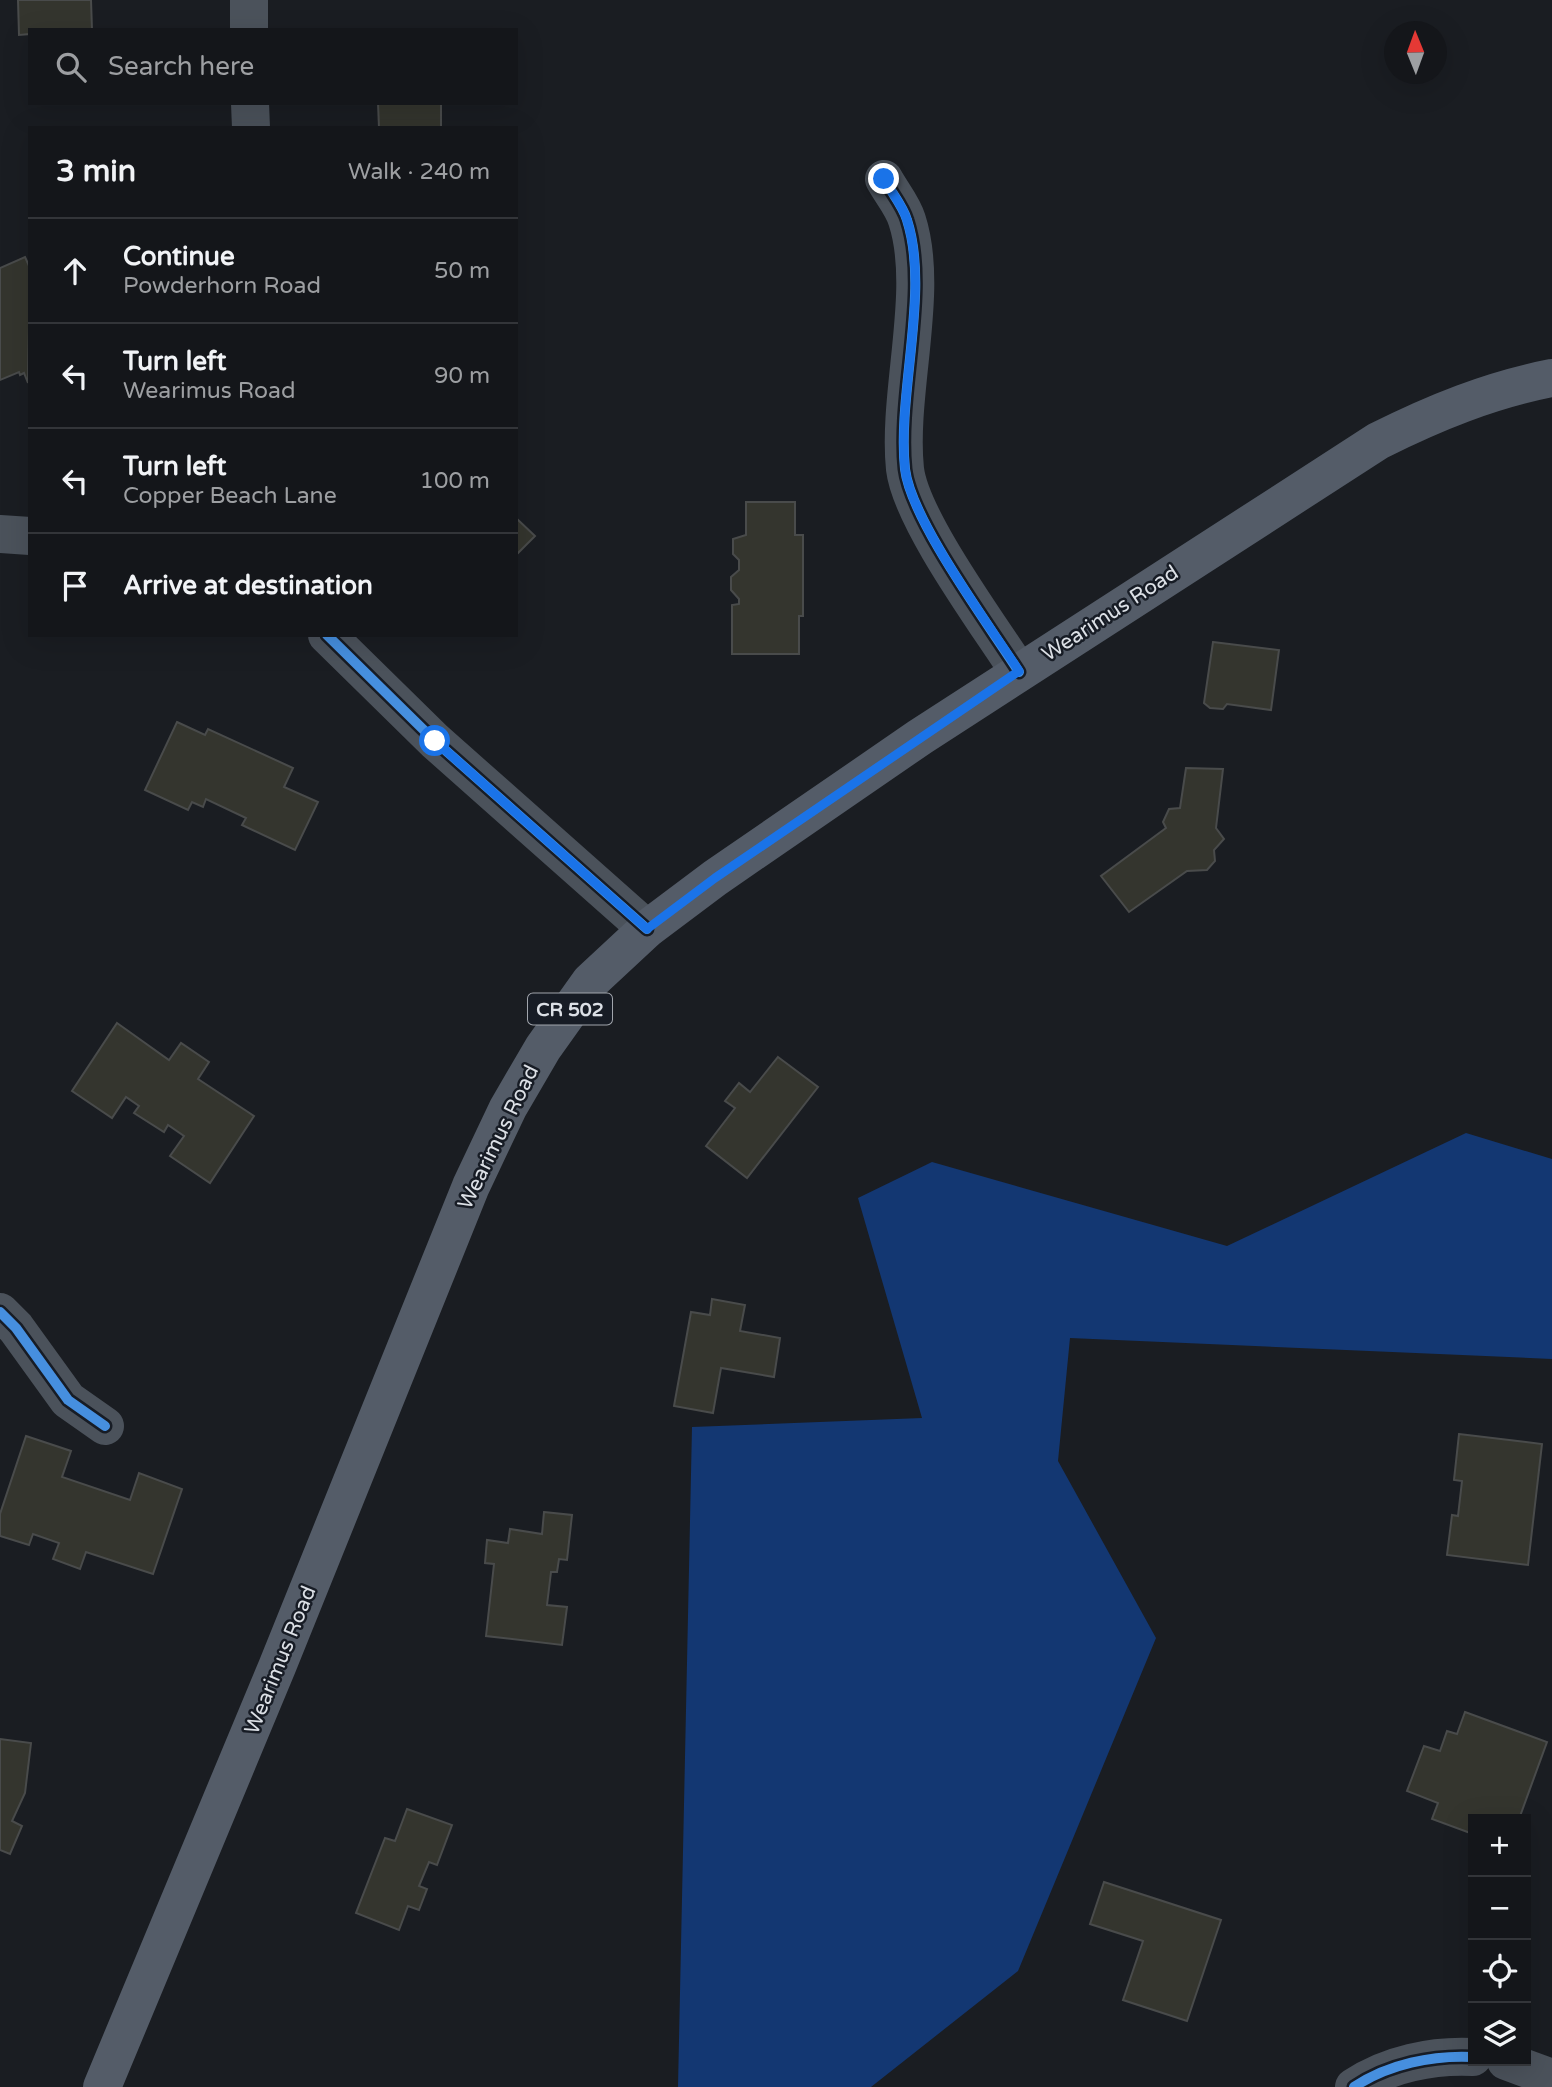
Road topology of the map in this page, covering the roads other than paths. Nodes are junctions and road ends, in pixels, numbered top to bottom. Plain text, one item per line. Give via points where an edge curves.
1 (249, 0) edge
2 (249, 28) edge
3 (250, 105) edge
4 (251, 126) edge
5 (884, 179) dead end
6 (1552, 378) edge
7 (0, 534) edge
8 (28, 536) edge
9 (329, 637) edge
10 (1019, 671) junction
11 (647, 929) junction
12 (0, 1312) edge
13 (105, 1426) dead end
14 (1468, 2057) edge
15 (1520, 2066) edge
16 (1552, 2078) edge
17 (102, 2087) edge
18 (1354, 2087) edge

1 - 2 street
3 - 4 street
5 - 10 street via 907,220 915,272 905,471 926,526
6 - 10 main road, Wearimus Road / CR 502 via 1431,414 1378,441
7 - 8 street
9 - 11 street via 435,741
10 - 11 main road, Wearimus Road / CR 502
11 - 17 main road, Wearimus Road / CR 502 via 590,982 543,1048 471,1186
12 - 13 street via 68,1400
14 - 18 street via 1409,2063
15 - 16 street

